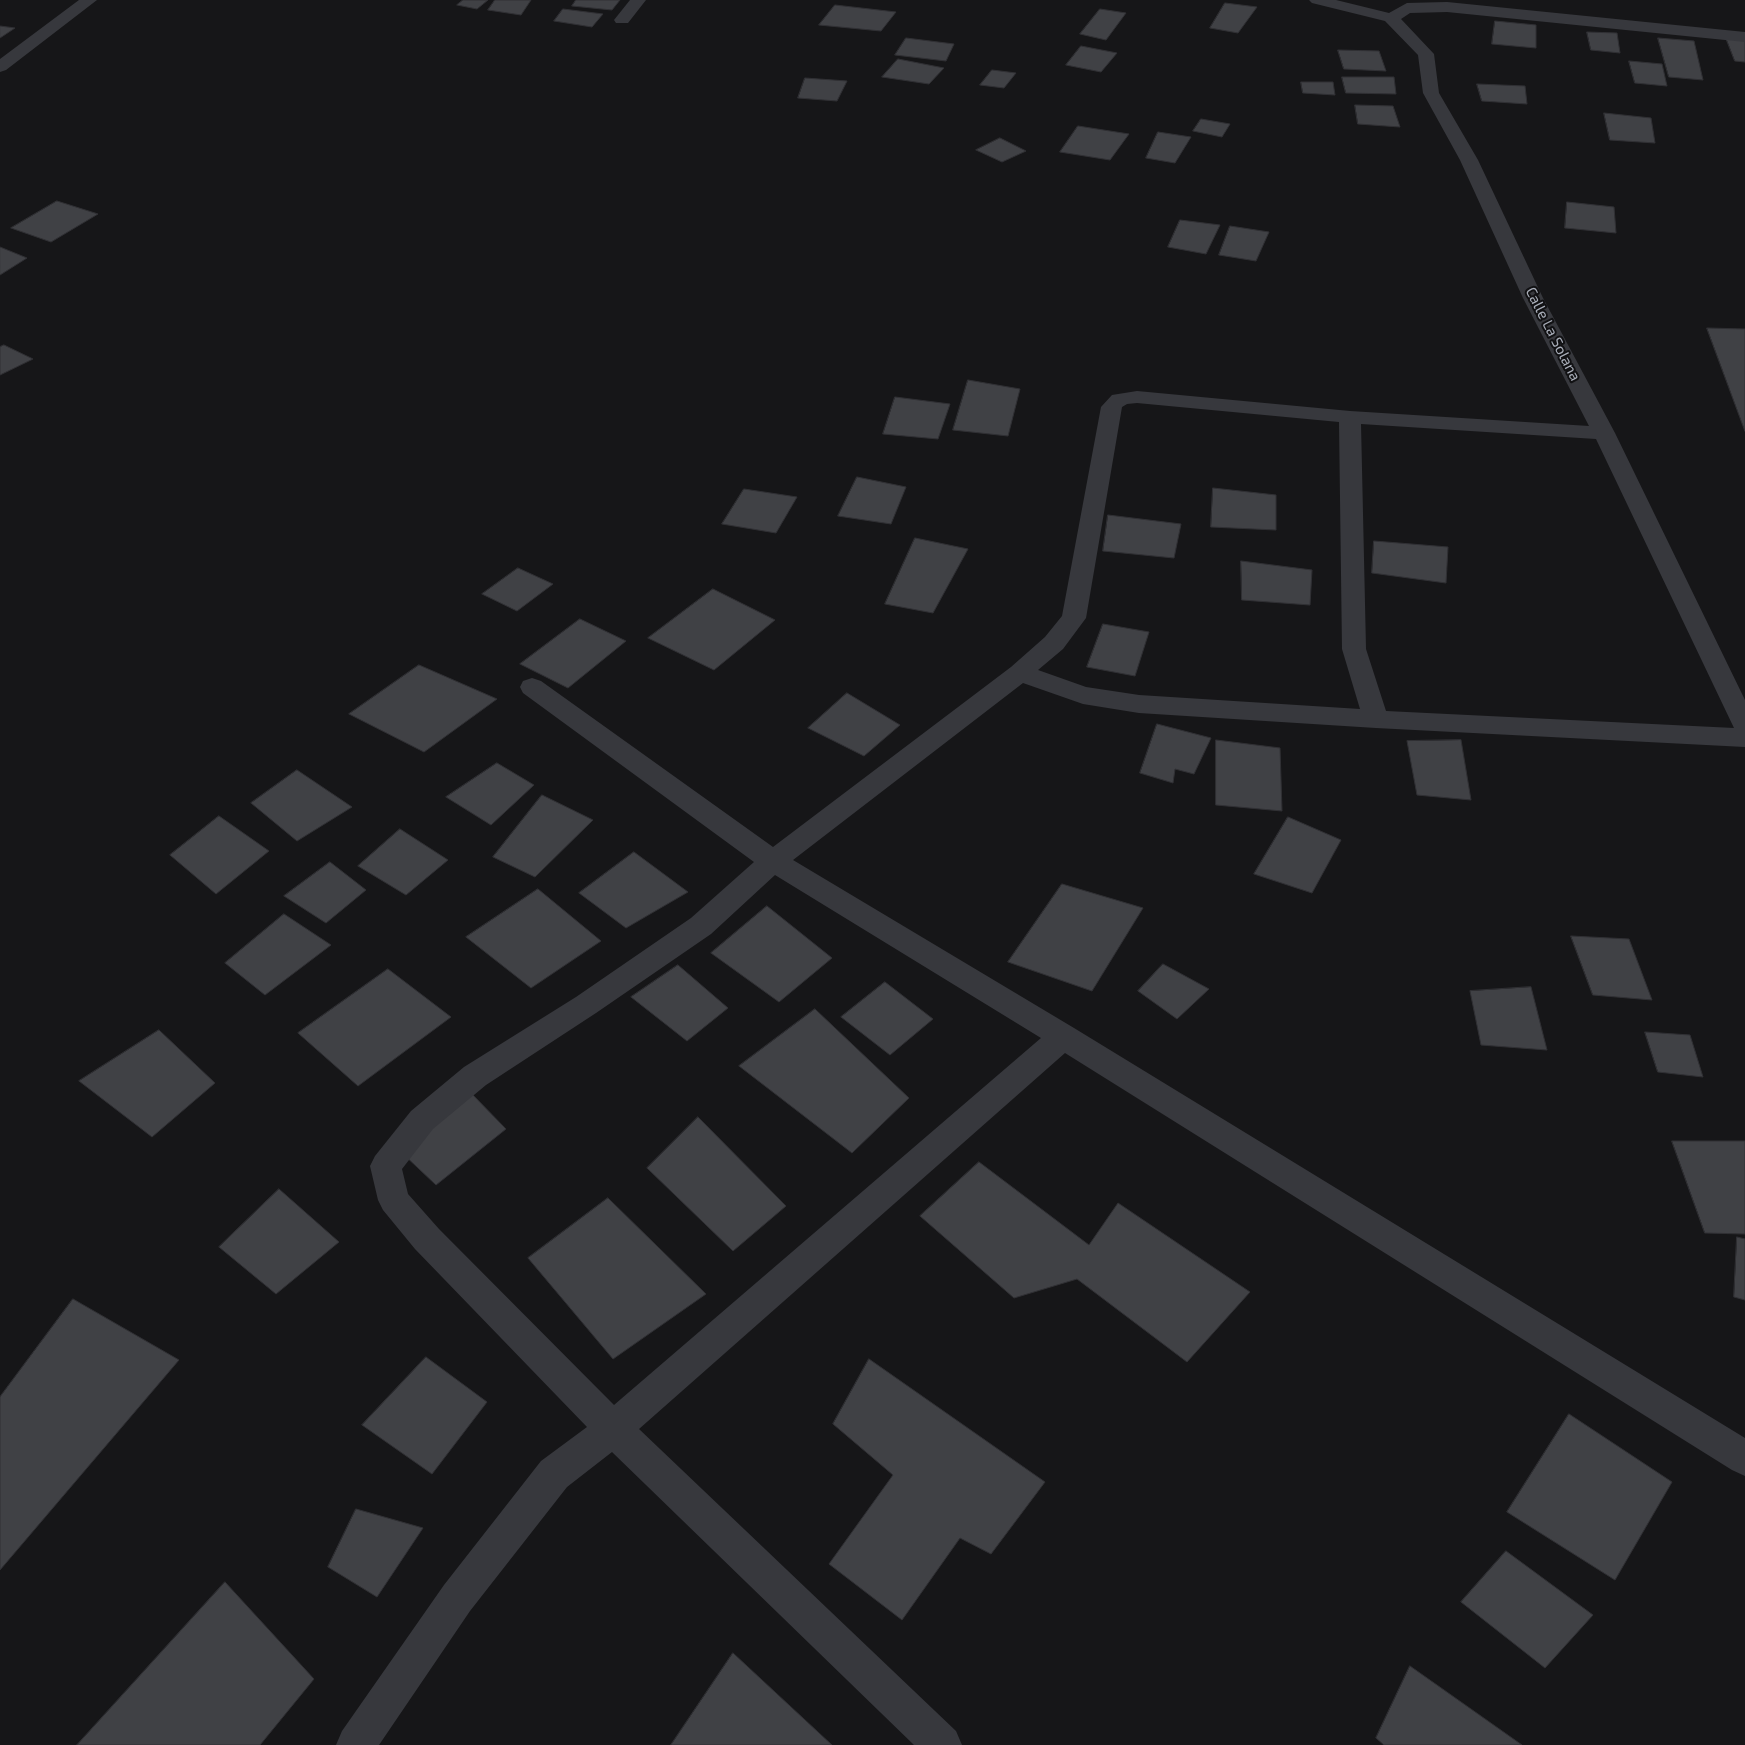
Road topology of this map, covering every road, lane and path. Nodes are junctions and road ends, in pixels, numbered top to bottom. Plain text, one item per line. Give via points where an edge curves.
1 (89, 0) edge
2 (638, 0) edge
3 (1317, 0) edge
4 (1390, 18) junction
5 (622, 20) dead end
6 (1745, 37) edge
7 (0, 67) edge
8 (1350, 417) junction
9 (1604, 433) junction
10 (1020, 673) junction
11 (532, 687) dead end
12 (1376, 719) junction
13 (1745, 726) edge
14 (1745, 738) edge
15 (773, 861) junction
16 (1063, 1037) junction
17 (613, 1429) junction
18 (1745, 1458) edge
19 (356, 1745) edge
20 (942, 1745) edge

1 - 7 street
2 - 5 street
3 - 4 street
4 - 6 street via 1407,8 1447,7
4 - 9 street, Calle La Solana via 1426,54 1431,94 1469,160 1533,298
8 - 9 street
8 - 10 street via 1137,397 1115,402 1074,618 1054,643
8 - 12 street via 1354,648
9 - 13 street, Calle La Solana
10 - 12 street via 1083,695 1139,704
10 - 15 street
11 - 15 street
12 - 14 street
15 - 16 street
15 - 17 street via 701,926 475,1076 422,1120 386,1166 394,1200
16 - 17 street
16 - 18 street
17 - 19 street via 554,1474 457,1598
17 - 20 street

